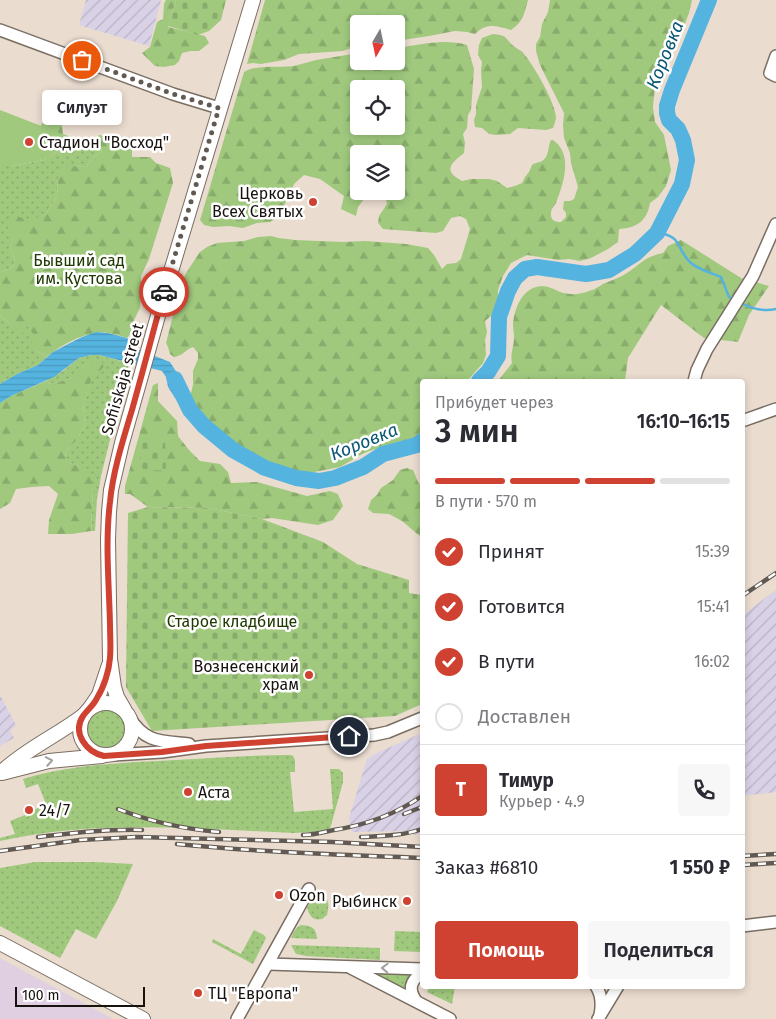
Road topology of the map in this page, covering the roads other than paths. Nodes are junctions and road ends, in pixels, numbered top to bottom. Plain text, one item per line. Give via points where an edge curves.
1 (252, 0) edge
2 (0, 30) edge
3 (776, 56) edge
4 (776, 76) edge
5 (219, 108) junction
6 (776, 224) edge
7 (695, 379) edge
8 (776, 410) edge
9 (745, 420) edge
10 (110, 659) junction
11 (87, 711) junction
12 (126, 713) junction
13 (420, 719) edge
14 (206, 746) junction
15 (108, 755) junction
16 (1, 773) edge
17 (309, 889) dead end
18 (776, 922) edge
19 (745, 926) edge
20 (0, 943) edge
21 (268, 964) junction
22 (348, 966) junction
23 (420, 969) edge
24 (420, 975) edge
25 (597, 989) edge
26 (616, 989) edge
27 (416, 1001) junction
28 (599, 1018) edge
29 (143, 1019) edge
30 (238, 1019) edge
31 (450, 1019) edge

1 - 5 main road, Sofiiskaja street
2 - 5 street
3 - 4 street via 770,73
5 - 10 main road, Sofiiskaja street via 116,467 108,540
6 - 7 street via 753,276 707,349
8 - 9 street
10 - 11 main road, Sofiiskaja street via 99,695
10 - 12 main road, Sofiiskaja street via 114,687
11 - 12 main road via 107,703 116,704
11 - 15 main road via 81,722 82,739 96,754
11 - 16 main road
12 - 14 street via 147,737
12 - 15 main road via 133,729 130,740 123,749
13 - 14 street via 381,734
14 - 15 street
16 -> 15 main road via 49,761
17 - 21 street
18 - 19 street
20 - 29 main road
21 - 22 street
21 - 30 street
23 -> 22 street
22 - 27 street
24 - 27 street via 412,984
25 - 28 street via 601,997
26 - 28 street
27 - 31 street

